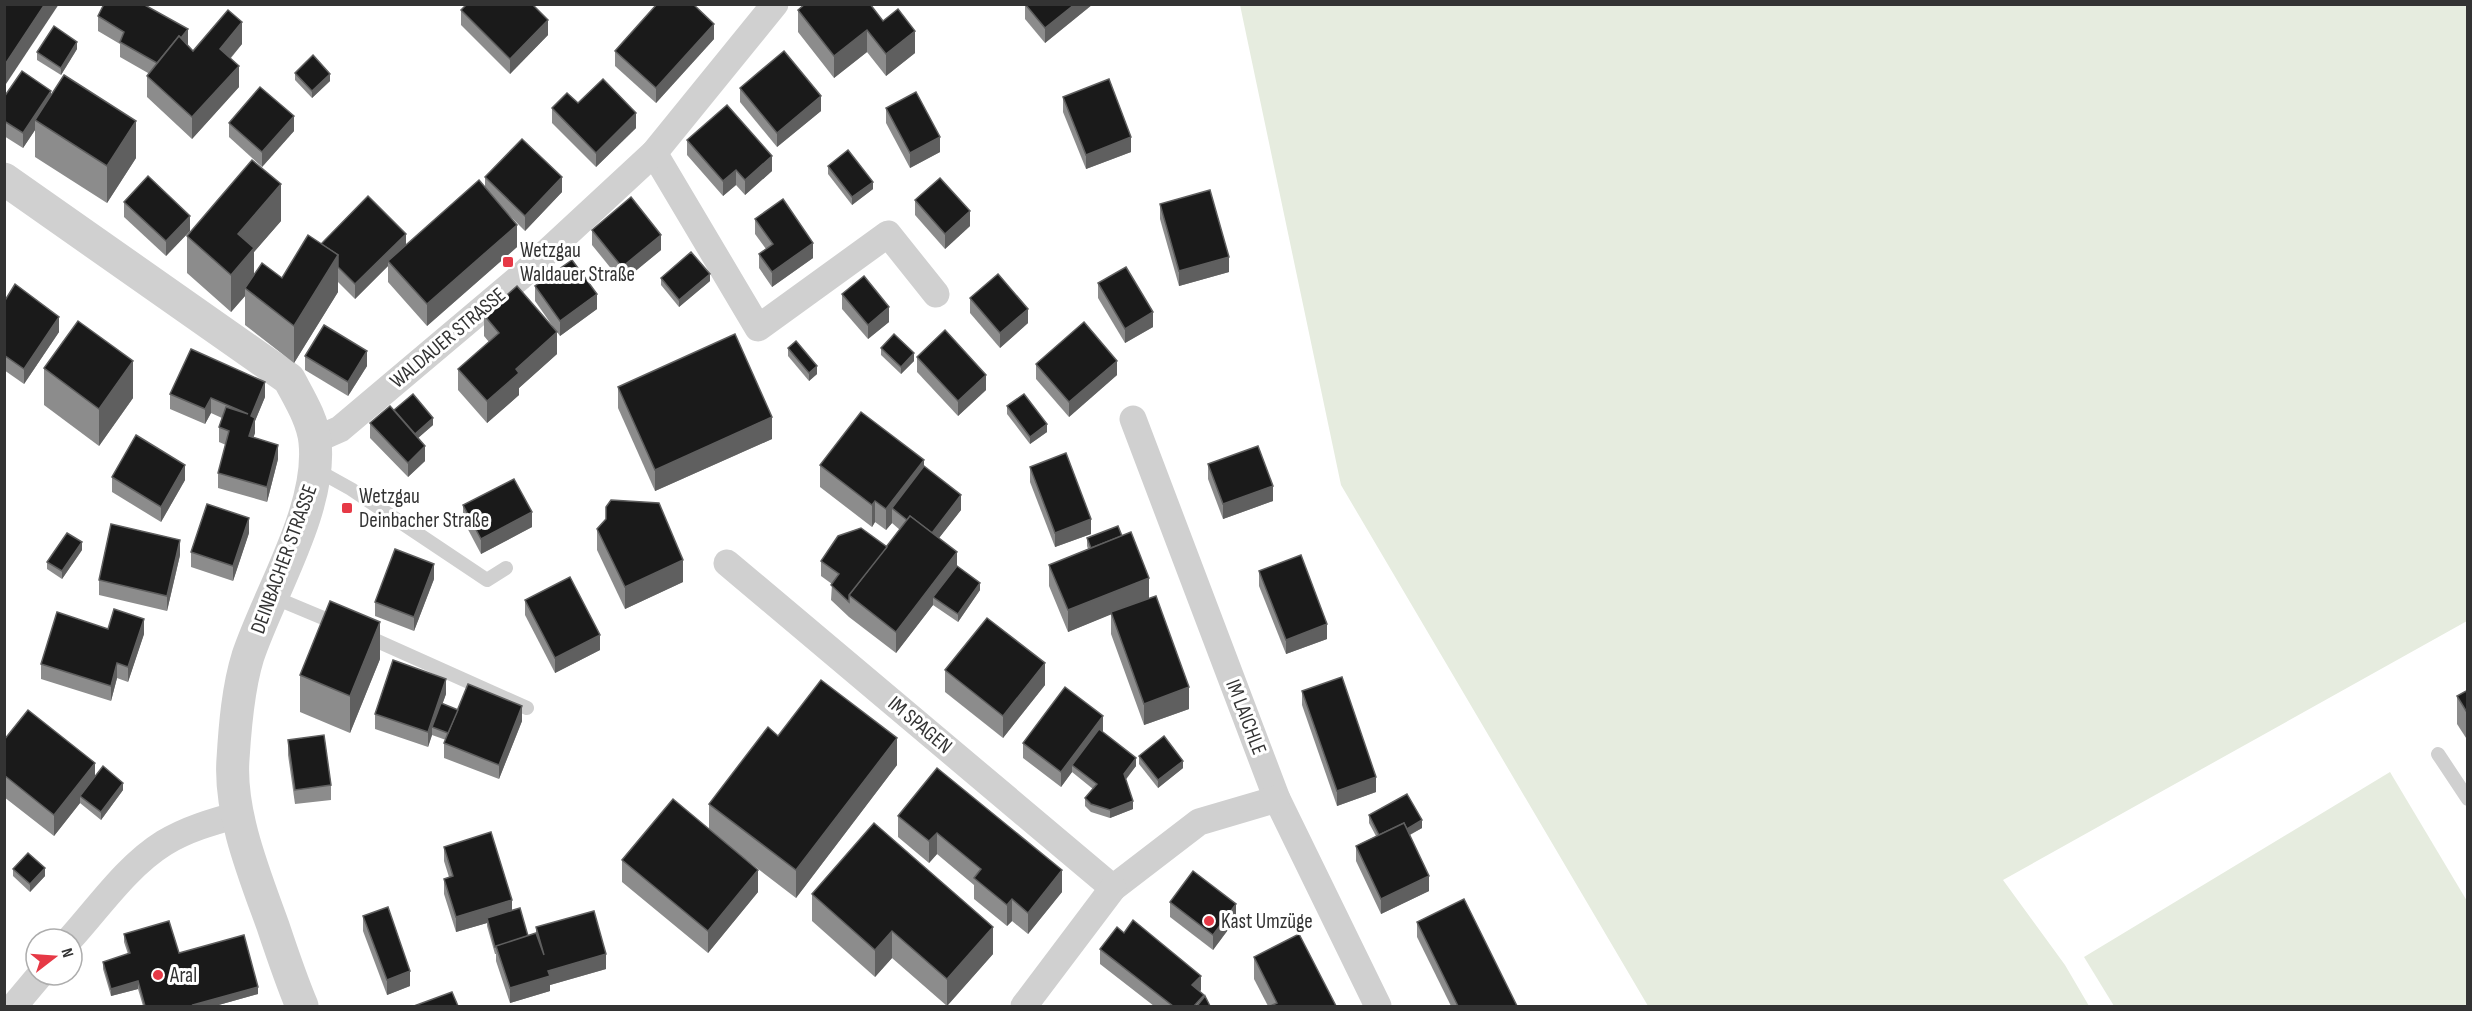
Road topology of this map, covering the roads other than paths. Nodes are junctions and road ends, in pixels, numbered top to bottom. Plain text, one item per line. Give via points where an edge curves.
1 (775, 4) edge
2 (654, 153) junction
3 (4, 179) edge
4 (936, 294) dead end
5 (1133, 419) dead end
6 (315, 455) junction
7 (727, 563) dead end
8 (506, 568) dead end
9 (273, 597) junction
10 (527, 708) dead end
11 (2438, 754) dead end
12 (1278, 799) junction
13 (2468, 799) edge
14 (237, 815) junction
15 (1113, 888) junction
16 (81, 927) edge
17 (30, 987) edge
18 (14, 1006) edge
19 (302, 1006) edge
20 (1024, 1006) edge
21 (1378, 1006) edge

1 - 2 street, WALDAUER STRASSE
2 - 4 street via 758,328 888,234
2 - 6 street, WALDAUER STRASSE via 519,278 340,429
3 - 6 street, DEINBACHER STRASSE via 289,379 307,414
5 - 12 street, IM LAICHLE
6 - 8 lane via 351,489 487,580
6 - 9 street, DEINBACHER STRASSE via 309,501
7 - 15 street, IM SPAGEN
9 - 10 lane
9 - 14 street, DEINBACHER STRASSE via 248,657 238,712 232,762
11 - 13 lane
12 - 15 street via 1199,822
12 - 21 street, IM LAICHLE
14 - 16 street via 189,830 163,844 130,872
14 - 19 street, DEINBACHER STRASSE
15 - 20 street
17 - 18 street

